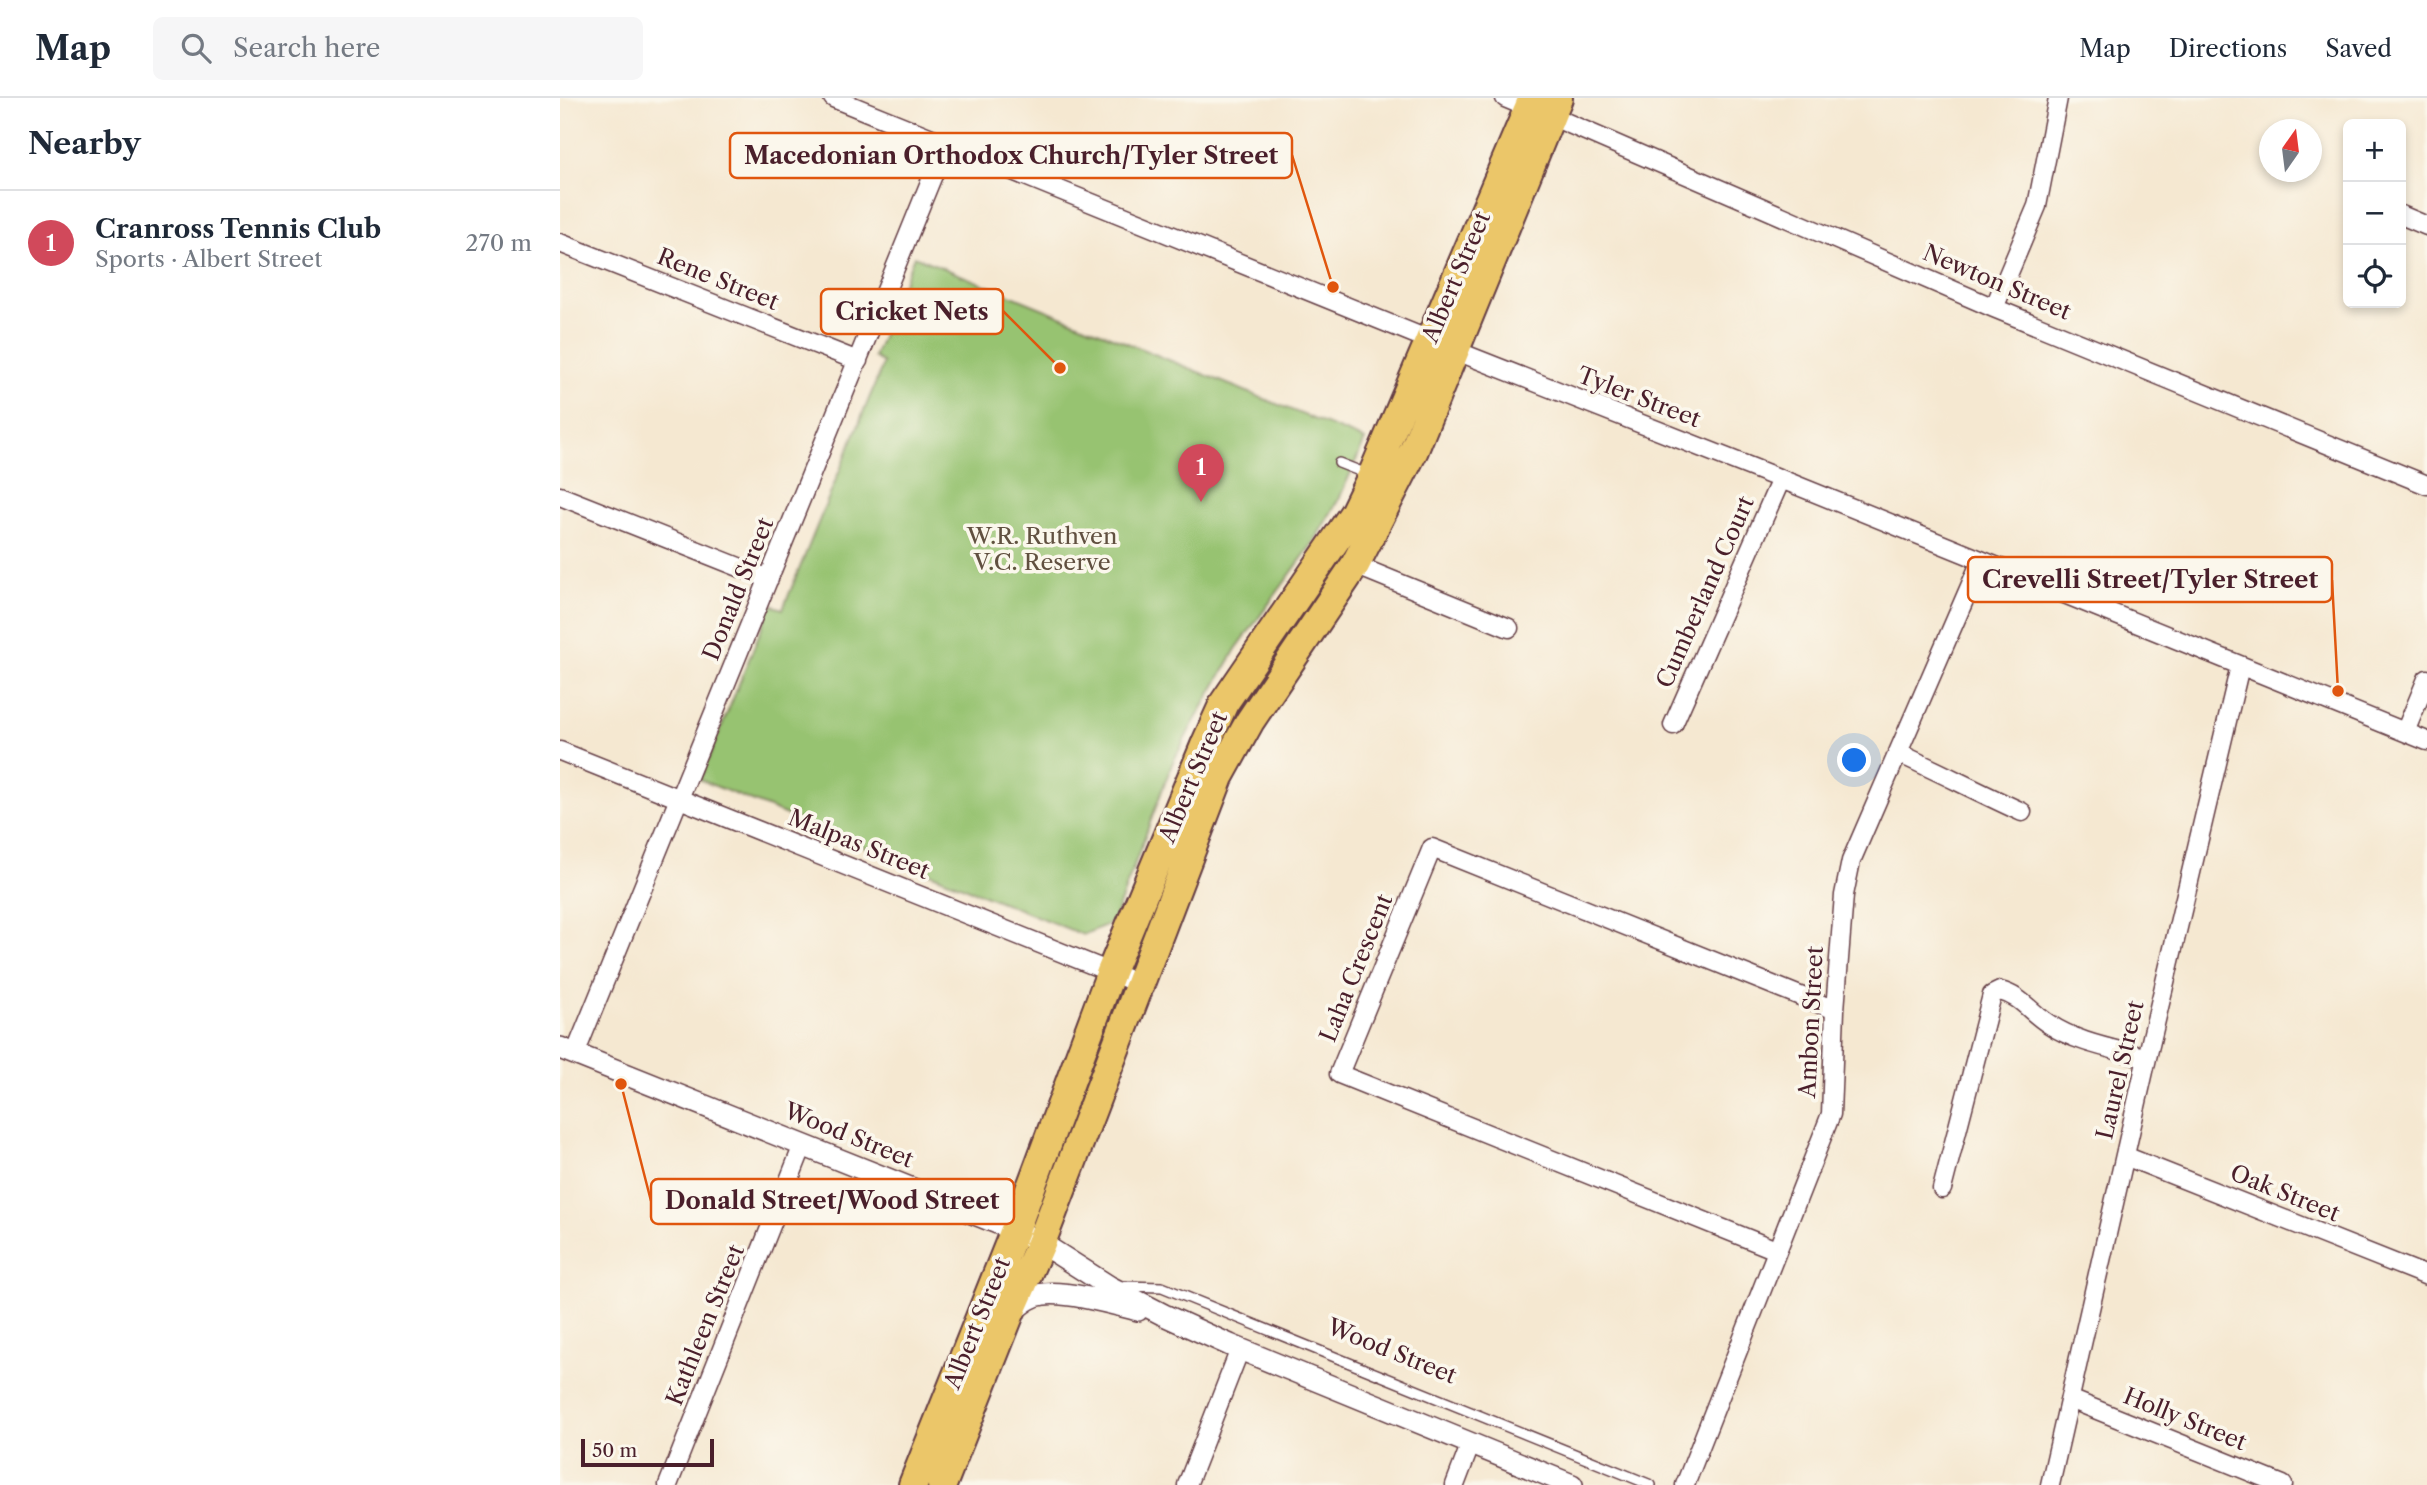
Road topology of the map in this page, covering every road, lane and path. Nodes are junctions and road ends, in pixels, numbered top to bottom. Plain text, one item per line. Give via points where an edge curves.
1 (833, 98) edge
2 (2058, 98) edge
3 (1535, 104) edge
4 (946, 143) junction
5 (2406, 217) edge
6 (2427, 226) edge
7 (560, 243) edge
8 (1994, 308) junction
9 (1441, 345) junction
10 (858, 361) junction
11 (1339, 463) dead end
12 (1372, 476) junction
13 (1781, 479) junction
14 (2427, 485) edge
15 (560, 496) edge
16 (1981, 561) junction
17 (1355, 565) junction
18 (769, 579) junction
19 (1509, 628) dead end
20 (2240, 666) junction
21 (2427, 678) edge
22 (1224, 703) junction
23 (1250, 721) junction
24 (1673, 725) dead end
25 (2405, 732) junction
26 (2427, 741) edge
27 (560, 751) edge
28 (1898, 753) junction
29 (679, 799) junction
30 (2022, 812) dead end
31 (1111, 972) junction
32 (1140, 984) junction
33 (1835, 1010) junction
34 (568, 1051) edge
35 (2147, 1058) junction
36 (803, 1145) junction
37 (2125, 1156) junction
38 (1942, 1189) dead end
39 (1015, 1230) junction
40 (1041, 1243) junction
41 (1776, 1250) junction
42 (2427, 1276) edge
43 (1110, 1287) junction
44 (1010, 1313) junction
45 (1164, 1315) junction
46 (1240, 1349) junction
47 (2070, 1399) junction
48 (1471, 1443) junction
49 (668, 1485) edge
50 (913, 1485) edge
51 (942, 1485) edge
52 (1187, 1485) edge
53 (1455, 1485) edge
54 (1572, 1485) edge
55 (1651, 1485) edge
56 (1685, 1485) edge
57 (2050, 1485) edge
58 (2283, 1485) edge

1 - 4 street, Tyler Street
2 - 8 street via 2037,205
3 - 8 street, Newton Street
3 - 9 highway, Albert Street
4 - 9 street, Tyler Street
4 - 10 street, Donald Street
5 - 6 street
7 - 10 street, Rene Street
8 - 14 street, Newton Street
9 - 12 highway, Albert Street
9 - 13 street, Tyler Street
9 - 17 highway, Albert Street via 1413,450
10 - 18 street, Donald Street
11 - 12 lane
12 - 22 highway, Albert Street via 1354,513
13 - 16 street, Tyler Street
13 - 24 street, Cumberland Court
15 - 18 street
16 - 20 street, Tyler Street
16 - 28 street, Ambon Street
17 - 19 street
17 - 23 highway, Albert Street
18 - 29 street, Donald Street
20 - 25 street, Tyler Street
20 - 35 street, Laurel Street
21 - 25 street
22 - 23 highway
22 - 31 highway, Albert Street
23 - 32 highway, Albert Street via 1219,776
25 - 26 street, Tyler Street
27 - 29 street, Malpas Street
28 - 30 street
28 - 33 street, Ambon Street via 1849,869
29 - 31 street, Malpas Street
29 - 34 street, Donald Street
31 - 32 street, Malpas Street
31 - 39 highway, Albert Street
32 - 40 highway, Albert Street
33 - 41 street, Ambon Street via 1831,1114
33 - 41 street, Laha Crescent via 1432,848 1339,1074
34 - 36 street, Wood Street
35 - 37 street, Laurel Street
35 - 38 street via 2048,1024 2013,994 2000,991 1992,995
36 - 39 street, Wood Street
36 - 49 street, Kathleen Street
37 - 42 street, Oak Street
37 - 47 street, Laurel Street
39 - 40 street, Wood Street
39 - 50 highway, Albert Street
40 - 43 street, Wood Street
40 - 44 highway, Albert Street
41 - 56 street, Ambon Street
43 - 45 street, Wood Street
43 - 55 lane, Wood Street via 1162,1286
44 - 45 street via 1029,1298 1044,1294
44 - 51 highway, Albert Street
45 - 46 street, Wood Street
46 - 48 street, Wood Street
46 - 52 street
47 - 57 street, Laurel Street
47 - 58 street, Holly Street
48 - 53 street
48 - 54 street, Wood Street

